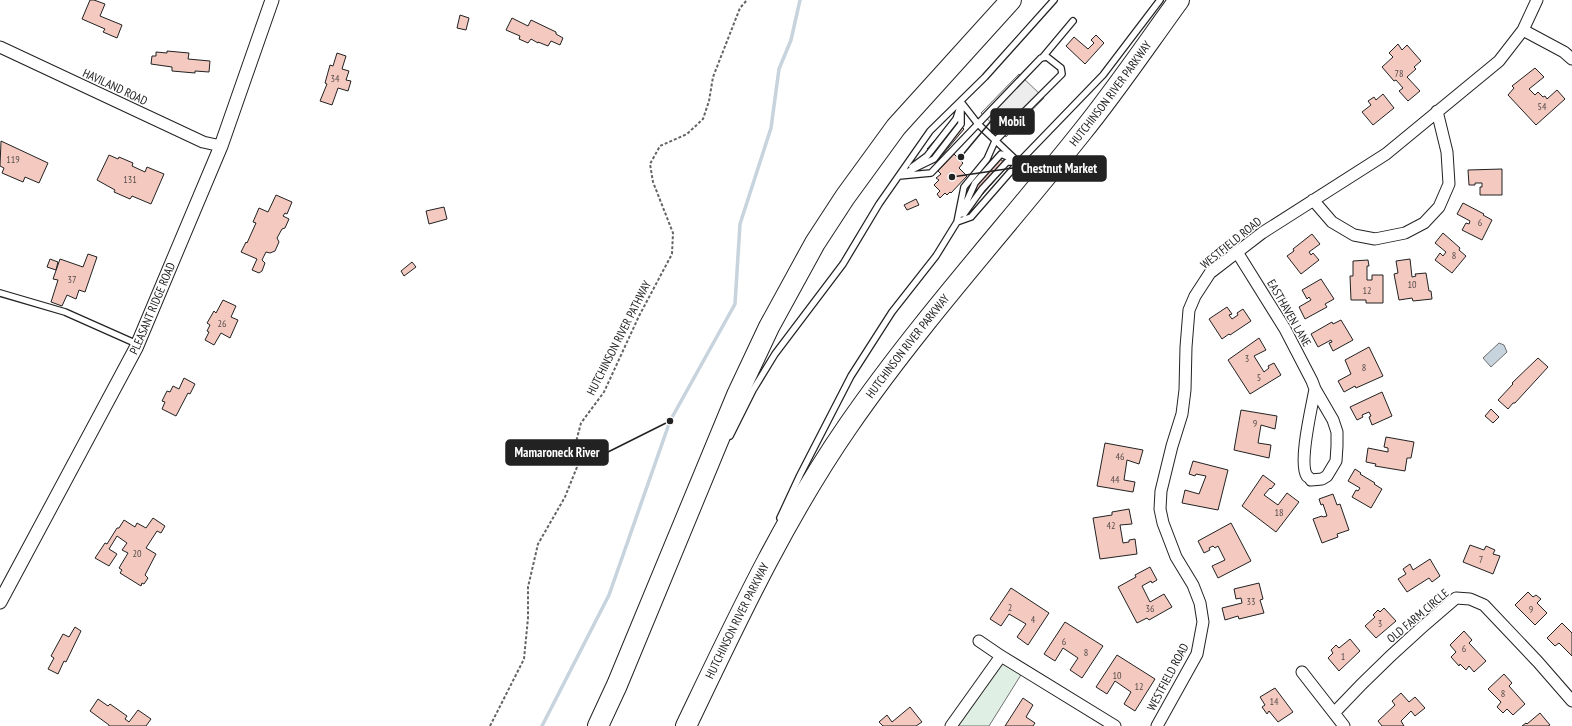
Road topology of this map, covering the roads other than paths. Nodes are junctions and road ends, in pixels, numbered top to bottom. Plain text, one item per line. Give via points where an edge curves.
1 (272, 0) edge
2 (1011, 0) edge
3 (1054, 0) edge
4 (1160, 0) edge
5 (1179, 0) edge
6 (1537, 0) edge
7 (1073, 21) dead end
8 (1522, 30) junction
9 (0, 47) edge
10 (1041, 58) junction
11 (1572, 59) edge
12 (961, 102) junction
13 (1438, 111) junction
14 (978, 124) junction
15 (995, 141) junction
16 (221, 146) junction
17 (1019, 162) junction
18 (899, 176) junction
19 (1313, 200) junction
20 (957, 222) junction
21 (1238, 252) junction
22 (0, 293) edge
23 (138, 344) junction
24 (1315, 389) junction
25 (725, 444) dead end
26 (718, 457) dead end
27 (689, 509) junction
28 (778, 523) dead end
29 (769, 545) dead end
30 (0, 602) edge
31 (736, 623) junction
32 (979, 641) dead end
33 (1002, 656) junction
34 (1302, 672) dead end
35 (1572, 701) edge
36 (1334, 713) junction
37 (598, 726) edge
38 (686, 726) edge
39 (951, 726) edge
40 (1116, 726) edge
41 (1157, 726) edge
42 (1344, 726) edge

1 - 16 street, PLEASANT RIDGE ROAD
2 - 27 highway via 896,127 814,243 768,327
3 - 12 lane
4 - 17 lane via 1103,75
5 - 31 highway, HUTCHINSON RIVER PARKWAY via 1083,131 963,275 847,427 780,536
6 - 8 street, WESTFIELD ROAD
7 - 10 lane
8 - 11 street via 1564,52
8 - 13 street, WESTFIELD ROAD via 1498,62
9 - 16 street, HAVILAND ROAD via 203,142
10 - 14 lane
10 - 15 lane via 1047,57 1062,68 1062,74
12 - 14 lane
12 - 18 lane via 930,131
12 - 18 lane via 961,124 934,159
13 - 19 street, WESTFIELD ROAD via 1386,154
13 - 19 street via 1447,152 1449,184 1439,208 1424,223 1405,233 1375,239 1354,235 1332,222
14 - 15 lane
14 - 18 lane via 931,173
15 - 17 lane
15 - 20 lane via 987,159 964,187
16 - 23 street, PLEASANT RIDGE ROAD
17 - 20 lane via 971,217
17 - 20 lane via 1007,162
17 - 20 lane via 1001,154 975,184
18 - 25 lane via 843,264 775,354
19 - 21 street, WESTFIELD ROAD
20 - 28 lane via 936,256 892,312 851,376
21 - 24 street, EASTHAVEN LANE via 1285,329
21 - 41 street, WESTFIELD ROAD via 1210,273 1188,310 1182,414 1161,491 1160,509 1176,557 1193,585 1200,603 1202,622 1197,654
22 - 23 lane via 65,312
23 - 30 street, PLEASANT RIDGE ROAD
24 - 24 street, EASTHAVEN LANE via 1303,463 1306,476 1311,480 1327,476 1336,461 1337,446 1337,432 1333,420
26 - 27 lane
27 - 37 highway
29 - 31 lane
31 - 38 highway, HUTCHINSON RIVER PARKWAY
32 - 33 street
33 - 39 street
33 - 40 street
34 - 36 street
35 - 36 street, OLD FARM CIRCLE via 1484,604 1456,598 1358,686
36 - 42 street

